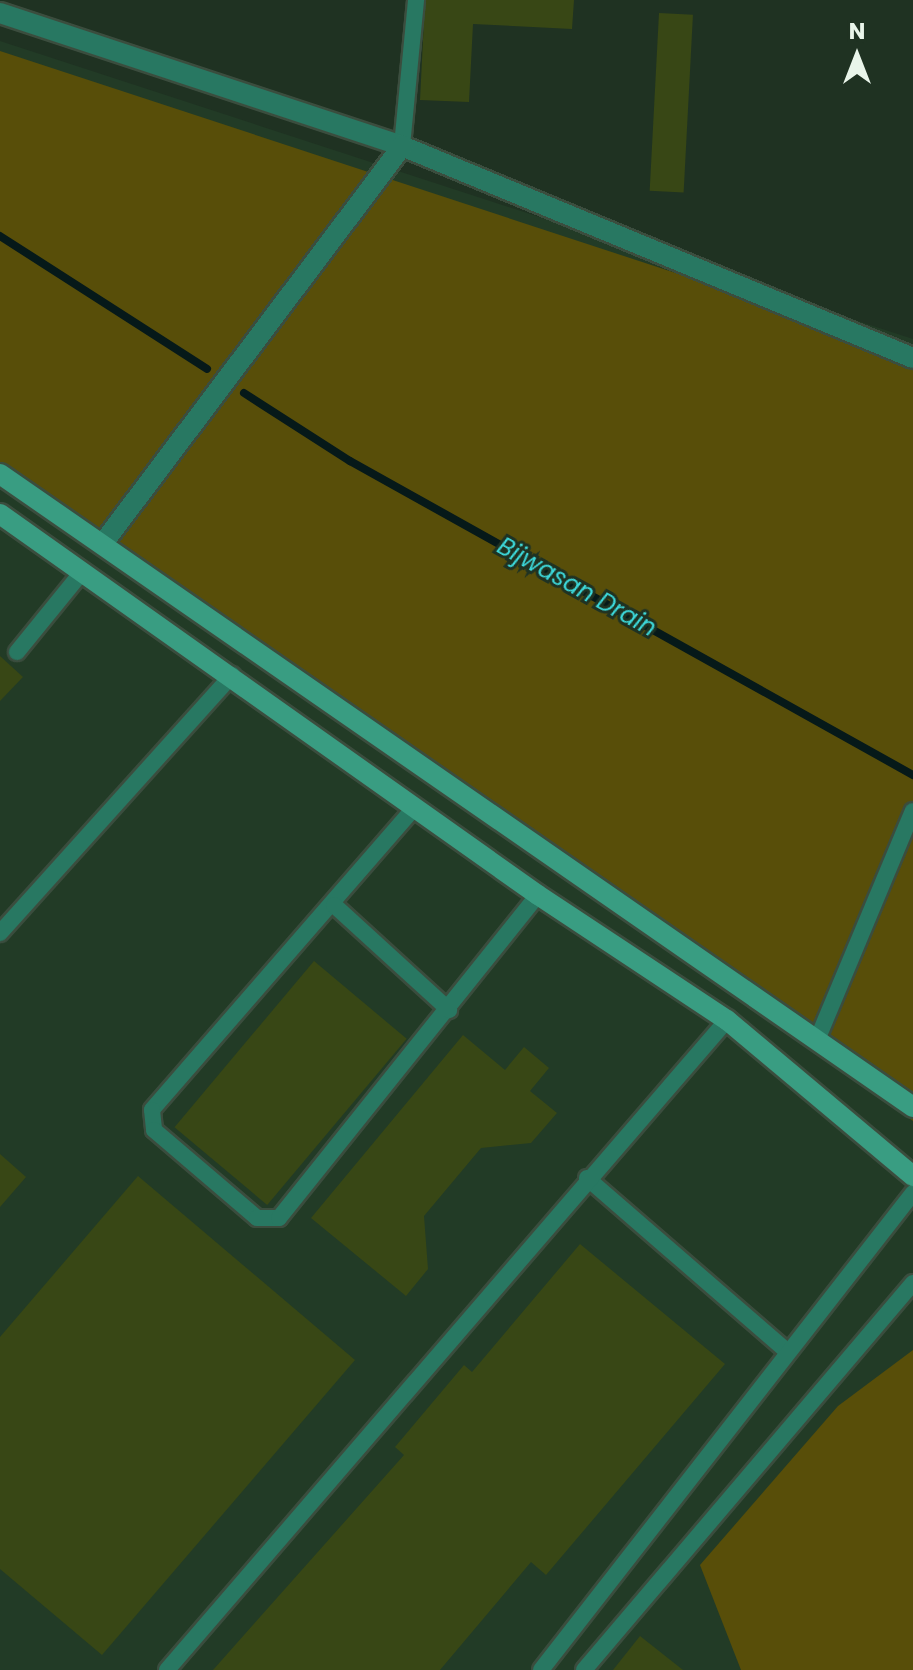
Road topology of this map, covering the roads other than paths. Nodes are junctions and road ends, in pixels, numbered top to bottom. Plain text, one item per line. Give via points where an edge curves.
1 (416, 0) edge
2 (0, 13) edge
3 (402, 146) junction
4 (913, 358) edge
5 (0, 474) edge
6 (0, 514) edge
7 (104, 542) junction
8 (82, 572) junction
9 (17, 652) dead end
10 (232, 675) junction
11 (415, 807) junction
12 (913, 811) edge
13 (538, 895) junction
14 (334, 905) junction
15 (0, 933) edge
16 (449, 1010) junction
17 (727, 1020) junction
18 (817, 1040) junction
19 (913, 1107) edge
20 (913, 1176) edge
21 (587, 1178) junction
22 (913, 1193) edge
23 (913, 1283) edge
24 (787, 1351) junction
25 (167, 1670) edge
26 (541, 1670) edge
27 (584, 1670) edge

1 - 3 lane
2 - 3 street
3 - 4 street
3 - 7 street
5 - 7 street
6 - 8 street
7 - 18 street
8 - 9 lane
8 - 10 street
10 - 11 street
10 - 15 lane
11 - 13 street
11 - 14 lane
12 - 18 lane
13 - 16 lane
13 - 17 street
14 - 16 lane
14 - 16 lane via 152,1110 154,1130 257,1218 279,1218
17 - 20 street
17 - 21 lane
18 - 19 street
21 - 24 lane
21 - 25 lane
22 - 24 lane
23 - 27 lane
24 - 26 lane

